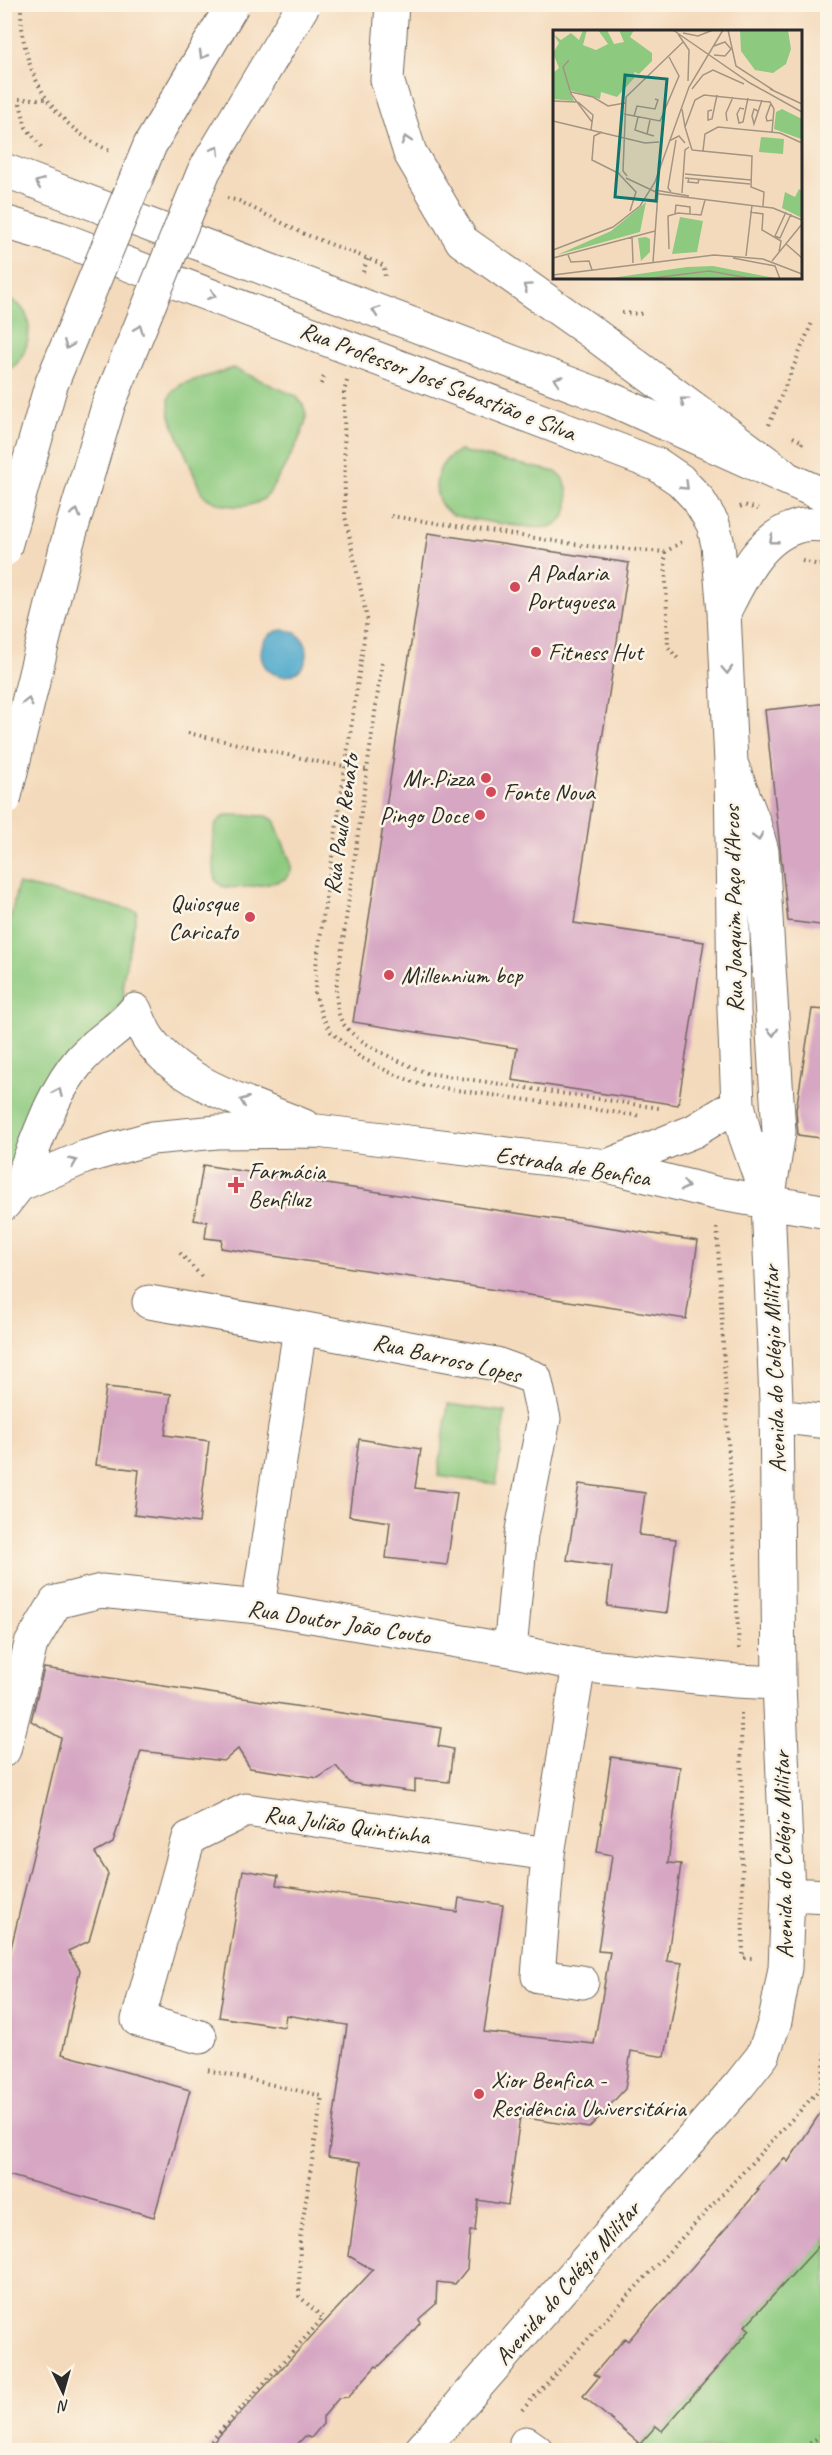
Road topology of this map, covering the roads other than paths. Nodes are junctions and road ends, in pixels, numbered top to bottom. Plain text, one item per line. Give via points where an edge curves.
1 (233, 4) edge
2 (304, 4) edge
3 (392, 4) edge
4 (4, 170) edge
5 (4, 222) edge
6 (782, 474) junction
7 (828, 497) edge
8 (828, 525) edge
9 (4, 550) edge
10 (724, 612) junction
11 (731, 763) junction
12 (4, 800) edge
13 (738, 1104) junction
14 (318, 1131) junction
15 (608, 1166) junction
16 (12, 1194) edge
17 (768, 1202) junction
18 (828, 1212) edge
19 (148, 1302) dead end
20 (300, 1328) junction
21 (776, 1416) junction
22 (828, 1422) edge
23 (258, 1608) junction
24 (510, 1650) junction
25 (579, 1665) junction
26 (779, 1683) junction
27 (4, 1750) edge
28 (549, 1854) junction
29 (788, 1894) junction
30 (828, 1896) edge
31 (582, 1982) dead end
32 (200, 2037) road end
33 (421, 2451) edge

1 -> 9 main road, bridge via 150,145 51,385
12 -> 2 main road, bridge via 67,544 109,403 204,171
6 -> 3 main road via 462,241 410,153 387,80
6 -> 4 main road, Rua Professor José Sebastião e Silva via 613,400
5 -> 10 main road, Rua Professor José Sebastião e Silva via 59,238 658,465 698,499 713,524
6 - 7 main road, Rua Professor José Sebastião e Silva
8 -> 10 main road via 800,525 776,536 745,571
10 -> 11 main road, Rua Joaquim Paço d'Arcos
11 - 13 main road, Rua Joaquim Paço d'Arcos
11 -> 17 main road via 762,851 779,1132
13 - 15 main road via 694,1131
13 - 17 main road, Rua Joaquim Paço d'Arcos
14 - 15 main road, Estrada de Benfica
16 -> 14 main road, Estrada de Benfica via 85,1157 152,1138 217,1132
14 - 16 main road, Estrada de Benfica via 209,1087 171,1063 149,1039 135,1010 124,1024 82,1057 64,1081
15 -> 17 main road, Estrada de Benfica
17 - 18 main road, Estrada de Benfica
17 - 21 main road, Avenida do Colégio Militar
19 - 20 main road, Rua Barroso Lopes
20 - 23 main road
20 - 24 main road, Rua Barroso Lopes via 496,1364 535,1378 544,1419 521,1534
21 - 22 main road
21 - 26 main road, Avenida do Colégio Militar
23 - 24 main road, Rua Doutor João Couto
23 - 27 main road, Rua Doutor João Couto via 101,1591 56,1602 31,1644
24 - 25 main road, Rua Doutor João Couto
25 - 26 main road, Rua Doutor João Couto
25 - 28 main road
26 - 29 main road, Avenida do Colégio Militar
28 - 31 main road via 538,1976
28 - 32 main road, Rua Julião Quintinha via 246,1810 189,1838 138,2020
29 - 30 main road
29 - 33 main road, Avenida do Colégio Militar via 785,1968 775,2021 763,2055

